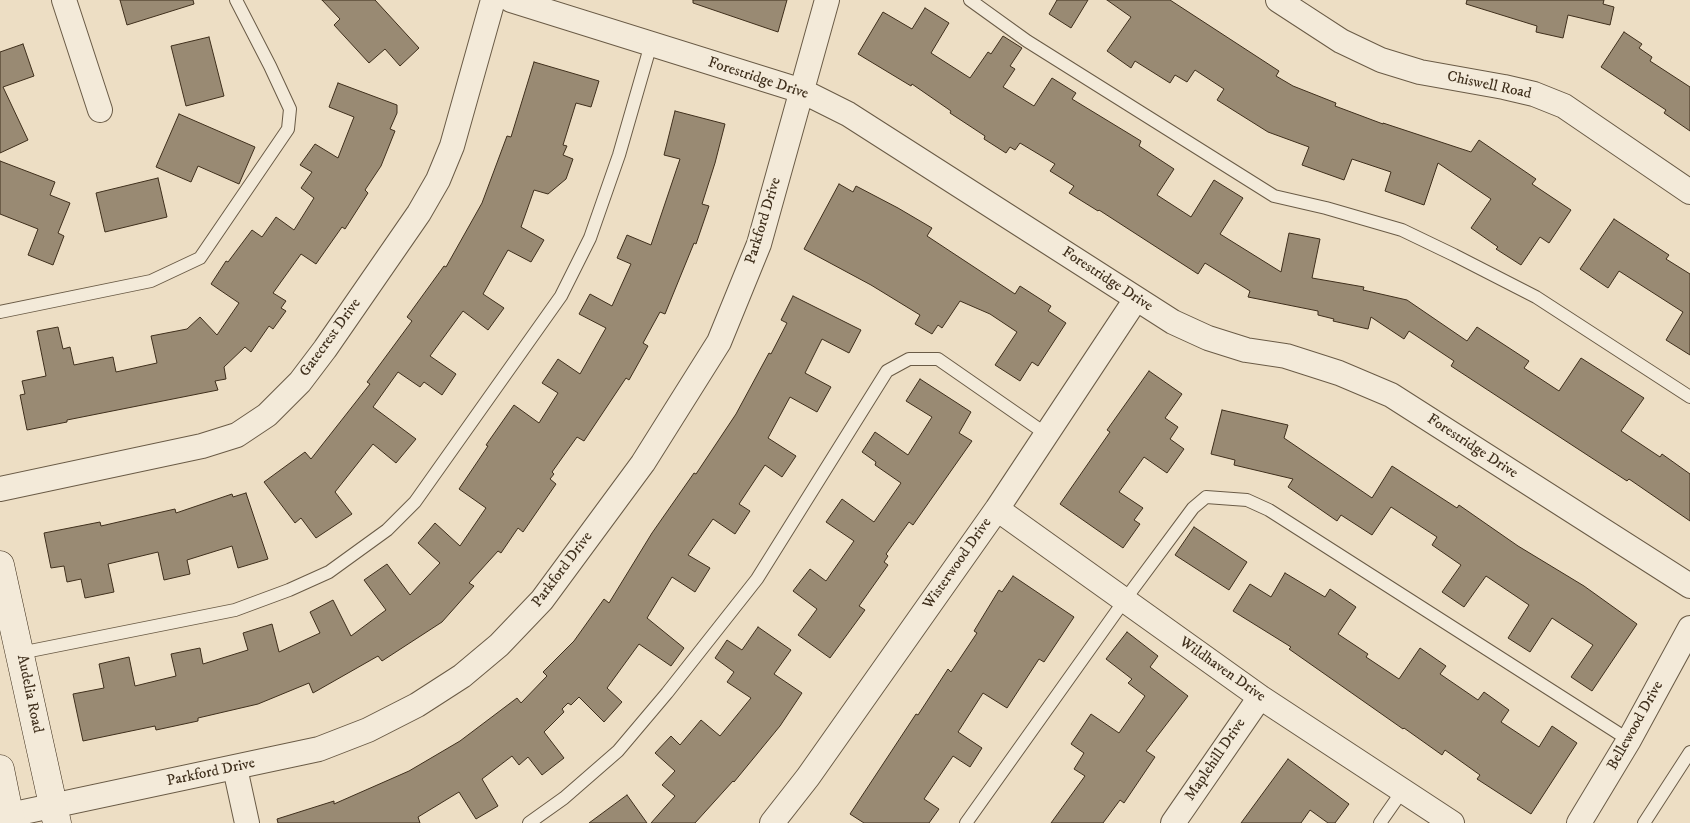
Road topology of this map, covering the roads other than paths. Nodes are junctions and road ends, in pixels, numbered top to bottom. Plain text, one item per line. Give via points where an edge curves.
1 (64, 0) edge
2 (236, 0) edge
3 (493, 0) edge
4 (511, 0) edge
5 (827, 0) edge
6 (970, 0) edge
7 (1278, 0) edge
8 (651, 44) junction
9 (802, 91) junction
10 (100, 110) dead end
11 (1690, 192) edge
12 (1136, 298) junction
13 (0, 312) edge
14 (1690, 397) edge
15 (1046, 434) junction
16 (0, 490) edge
17 (997, 509) junction
18 (0, 565) edge
19 (1690, 586) edge
20 (1124, 601) junction
21 (1690, 628) edge
22 (20, 653) junction
23 (1260, 697) junction
24 (1629, 740) junction
25 (1690, 752) edge
26 (235, 768) junction
27 (0, 769) edge
28 (1403, 790) junction
29 (55, 815) edge
30 (7, 818) edge
31 (247, 823) edge
32 (528, 823) edge
33 (772, 823) edge
34 (966, 823) edge
35 (1173, 823) edge
36 (1380, 823) edge
37 (1452, 823) edge
38 (1579, 823) edge
39 (1644, 823) edge

1 - 10 street
2 - 13 lane via 290,109 288,129 200,258 151,281
3 - 16 street, Gatecrest Drive via 452,146 438,180 419,213 325,349 300,382 267,415 236,435 202,446
4 - 8 street, Forestridge Drive
5 - 9 street, Parkford Drive
6 - 14 lane via 1028,41 1274,196 1402,230 1454,254 1536,297
7 - 11 street, Chiswell Road via 1341,40 1381,60 1420,72 1527,92 1564,106
8 - 9 street, Forestridge Drive
8 - 22 lane via 590,238 561,296 415,502 387,530 329,572 235,610
9 - 12 street, Forestridge Drive via 848,114
9 - 26 street, Parkford Drive via 759,244 719,342 643,463 542,600 500,645 462,676 417,705 319,750
12 - 15 street, Wisterwood Drive
12 - 19 street, Forestridge Drive via 1173,322 1208,338 1246,350 1286,356 1391,395
15 - 17 street, Wisterwood Drive
15 - 32 lane via 938,359 909,358 887,371 757,579 691,663 618,750 564,798
17 - 20 street, Wildhaven Drive
17 - 33 street, Wisterwood Drive
18 - 22 main road, Audelia Road
20 - 23 street, Wildhaven Drive
20 - 24 lane via 1193,508 1206,497 1247,500 1269,510
20 - 34 lane
21 - 24 street, Bellewood Drive
22 - 29 main road, Audelia Road
23 - 28 street, Wildhaven Drive
23 - 35 street, Maplehill Drive
24 - 38 street, Bellewood Drive
25 - 39 lane
26 - 29 street, Parkford Drive
26 - 31 street
27 - 30 main road
28 - 36 lane
28 - 37 street, Wildhaven Drive
29 - 30 street, Parkford Drive

